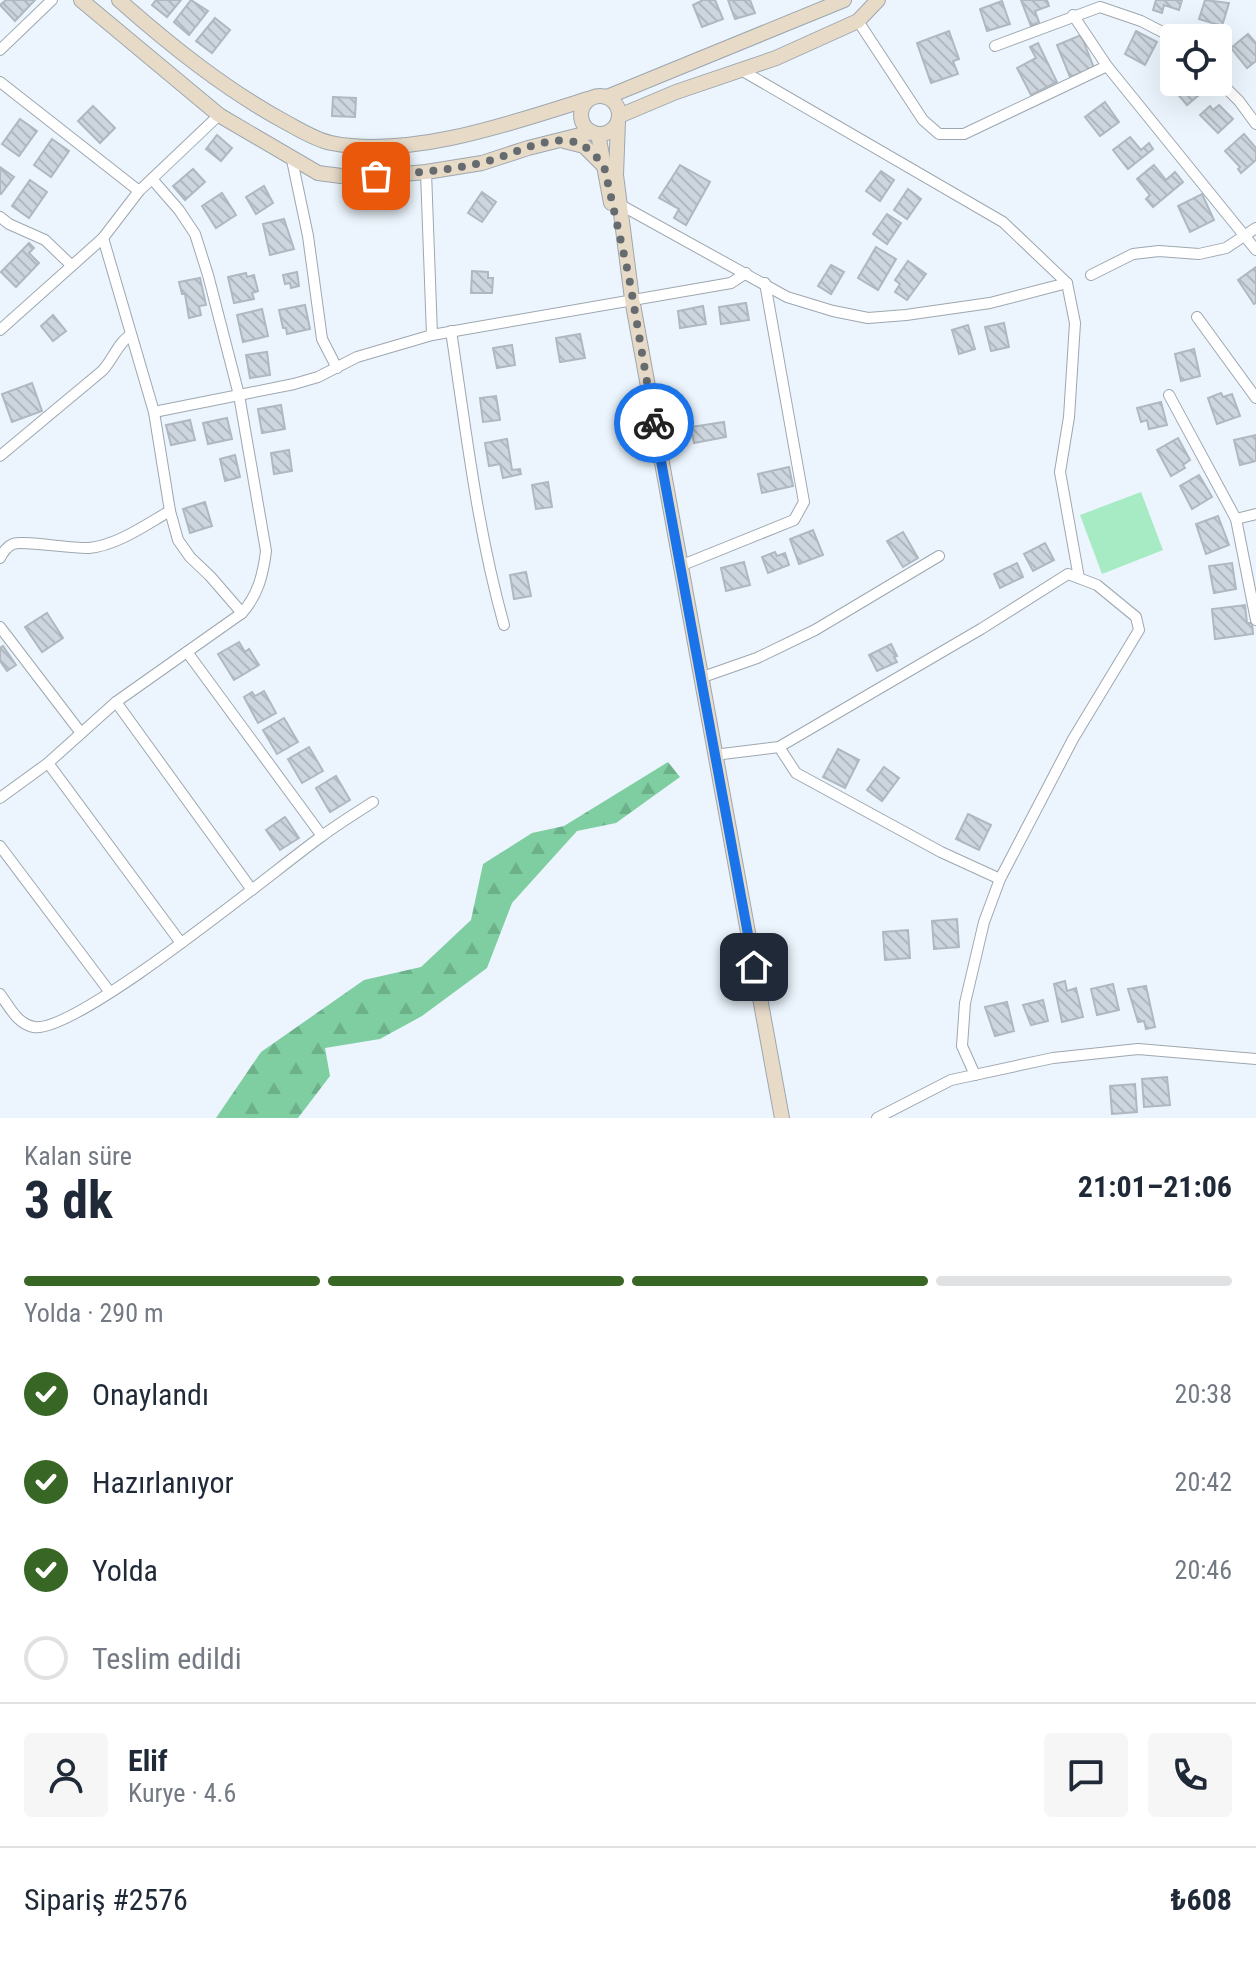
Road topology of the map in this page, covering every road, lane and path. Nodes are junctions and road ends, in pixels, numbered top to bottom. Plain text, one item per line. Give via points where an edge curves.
1 (52, 0) edge
2 (81, 0) edge
3 (119, 0) edge
4 (844, 0) edge
5 (878, 0) edge
6 (1073, 15) junction
7 (858, 21) junction
8 (1160, 31) edge
9 (995, 46) dead end
10 (0, 50) edge
11 (1107, 66) junction
12 (741, 70) junction
13 (0, 82) edge
14 (1232, 94) edge
15 (607, 97) junction
16 (588, 99) junction
17 (219, 115) junction
18 (618, 119) junction
19 (1256, 124) edge
20 (595, 133) junction
21 (559, 140) junction
22 (292, 160) junction
23 (604, 166) junction
24 (426, 172) junction
25 (152, 179) junction
26 (139, 191) junction
27 (619, 204) junction
28 (0, 217) edge
29 (1251, 232) edge
30 (103, 238) junction
31 (1256, 250) edge
32 (71, 265) junction
33 (746, 273) junction
34 (1091, 275) dead end
35 (629, 277) junction
36 (765, 283) junction
37 (1067, 283) junction
38 (632, 299) junction
39 (1197, 317) dead end
40 (0, 330) edge
41 (451, 331) junction
42 (131, 335) junction
43 (432, 335) junction
44 (337, 368) junction
45 (239, 395) junction
46 (1169, 395) dead end
47 (1256, 398) edge
48 (154, 412) junction
49 (0, 456) edge
50 (170, 511) junction
51 (1256, 514) edge
52 (1236, 519) junction
53 (939, 556) dead end
54 (0, 558) edge
55 (680, 566) junction
56 (1079, 578) junction
57 (242, 613) junction
58 (1256, 620) edge
59 (504, 625) dead end
60 (0, 627) edge
61 (187, 652) junction
62 (700, 678) junction
63 (116, 702) junction
64 (81, 733) junction
65 (779, 747) junction
66 (714, 755) junction
67 (48, 763) junction
68 (0, 798) edge
69 (373, 802) dead end
70 (322, 836) junction
71 (0, 846) edge
72 (1000, 879) junction
73 (252, 890) junction
74 (181, 943) junction
75 (109, 991) junction
76 (0, 994) edge
77 (1256, 1059) edge
78 (975, 1075) junction
79 (782, 1118) edge
80 (877, 1118) edge

1 - 10 street
2 - 17 main road
3 - 16 main road via 254,105 329,143 388,147 438,141
4 - 15 main road
5 - 7 main road
6 - 8 street via 1100,7
6 - 9 street
6 - 11 street
7 - 11 street via 923,120 939,134 964,134
7 - 12 main road
11 - 29 street
12 - 18 main road
12 - 37 street via 1003,222
13 - 26 street
14 - 19 street
15 - 16 main road
15 - 18 main road via 616,105
16 - 20 main road via 581,117
17 - 22 main road
17 - 25 street
18 - 20 main road via 610,131
18 - 27 main road
20 - 21 main road
20 - 23 main road
21 - 23 main road via 584,146
21 - 24 main road via 482,163
22 - 24 main road via 318,173 357,178
22 - 44 street via 322,339
23 - 35 main road
24 - 43 street
25 - 26 street
25 - 45 street via 195,234
26 - 30 street
27 - 33 street
27 - 35 main road
28 - 32 street via 45,240
29 - 31 street
29 - 34 street via 1226,248 1199,254 1133,254
30 - 32 street
30 - 42 street
32 - 40 street
33 - 36 street
33 - 38 street via 731,283
35 - 38 main road
36 - 37 street via 787,297 868,318 990,303
36 - 55 street via 804,502 794,520
37 - 56 street via 1075,323 1060,472
38 - 41 street
38 - 55 main road
39 - 47 street
41 - 43 street
41 - 59 street via 477,500
42 - 48 street
42 - 49 street via 102,371
43 - 44 street
44 - 45 street via 306,381
45 - 48 street
45 - 57 street via 266,551 259,586
46 - 52 street
48 - 50 street
50 - 54 street via 99,546 18,543
50 - 57 street via 178,540
51 - 52 street
52 - 58 street
53 - 62 street via 815,630
55 - 62 main road
56 - 65 street via 1068,574
56 - 72 street via 1097,585 1136,617 1139,630 1073,739
57 - 61 street
60 - 64 street
61 - 63 street
61 - 70 street
62 - 66 main road
63 - 64 street
63 - 73 street
64 - 67 street
65 - 66 street
65 - 72 street via 796,773
66 - 79 main road
67 - 68 street
67 - 74 street
69 - 70 street
70 - 73 street
71 - 75 street
72 - 78 street via 965,1003 962,1046
73 - 74 street
74 - 75 street
75 - 76 street via 39,1027 19,1020
77 - 78 street via 1138,1049 1053,1058
78 - 80 street via 951,1080

